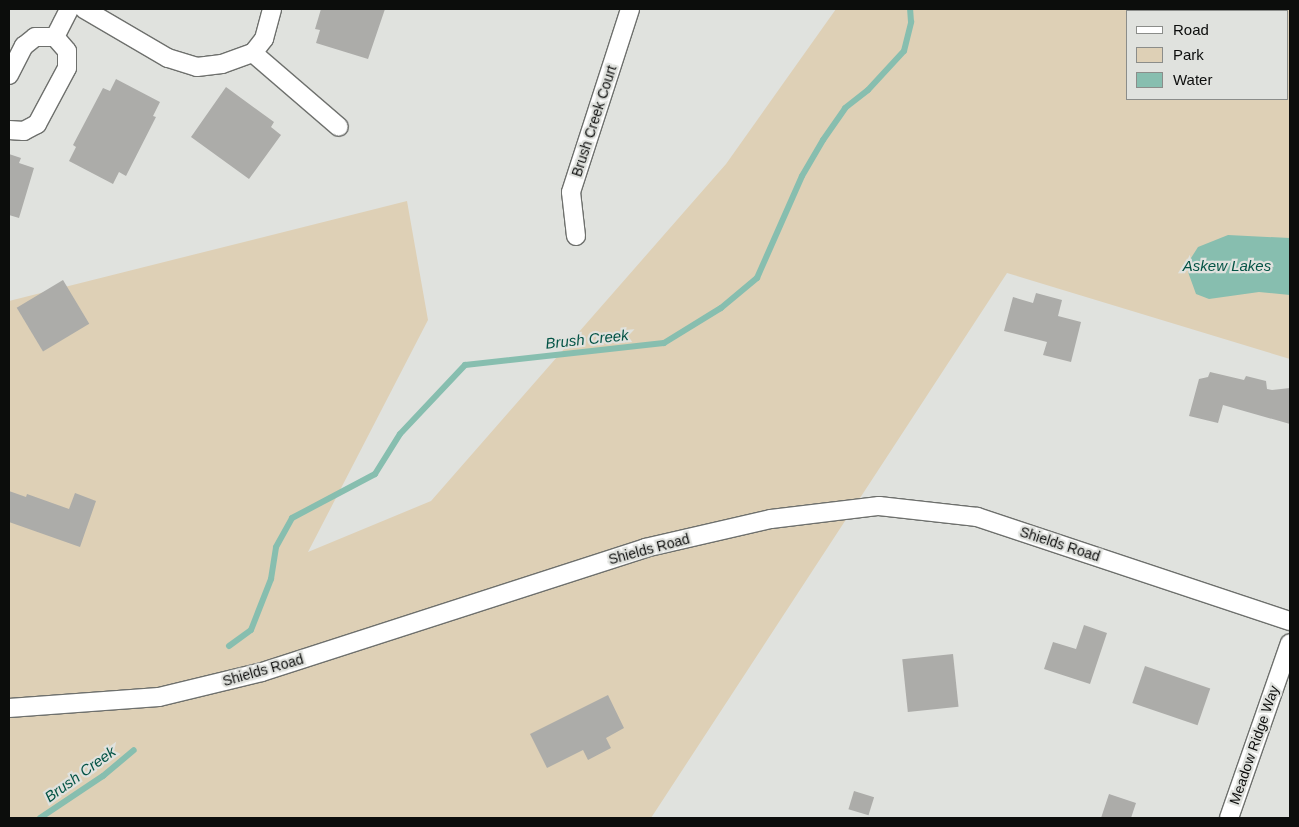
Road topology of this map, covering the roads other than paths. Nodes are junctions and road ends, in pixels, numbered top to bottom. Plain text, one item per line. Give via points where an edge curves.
1 (69, 9) edge
2 (84, 9) edge
3 (272, 9) edge
4 (630, 9) edge
5 (55, 37) junction
6 (252, 53) junction
7 (9, 75) edge
8 (339, 127) dead end
9 (9, 130) edge
10 (576, 236) dead end
11 (1290, 621) edge
12 (1290, 642) edge
13 (9, 708) edge
14 (1228, 818) edge

1 - 5 street
2 - 6 street via 168,58 188,65 222,64
3 - 6 street via 264,39
4 - 10 street, Brush Creek Court via 571,192
5 - 7 street via 38,36 28,42
5 - 9 street via 68,51 67,68 37,124 24,131
6 - 8 street
11 - 13 street, Shields Road via 978,517 879,506 771,519 645,548 262,672 159,697
12 - 14 street, Meadow Ridge Way

